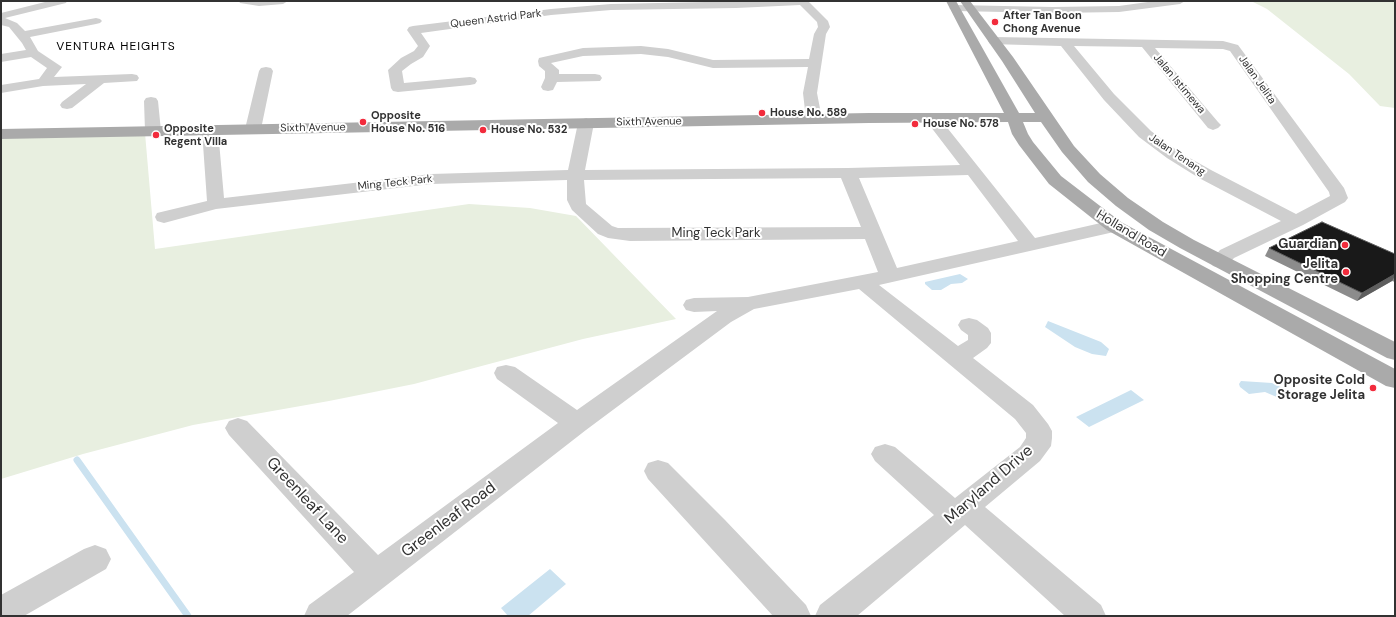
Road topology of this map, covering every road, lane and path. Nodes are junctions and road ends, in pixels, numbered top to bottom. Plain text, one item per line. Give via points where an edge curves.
1 (62, 1) edge
2 (244, 1) edge
3 (283, 1) edge
4 (803, 2) edge
5 (1180, 2) edge
6 (656, 4) edge
7 (960, 5) edge
8 (1, 16) edge
9 (1, 21) edge
10 (96, 21) dead end
11 (22, 35) junction
12 (994, 41) junction
13 (1065, 43) junction
14 (1145, 43) junction
15 (33, 53) junction
16 (1, 58) edge
17 (815, 63) junction
18 (266, 71) dead end
19 (132, 78) dead end
20 (595, 78) dead end
21 (100, 80) junction
22 (470, 81) dead end
23 (43, 82) junction
24 (1, 89) edge
25 (152, 101) dead end
26 (67, 105) dead end
27 (962, 117) junction
28 (1014, 117) junction
29 (1045, 117) junction
30 (932, 118) junction
31 (814, 119) junction
32 (586, 123) junction
33 (1213, 125) dead end
34 (253, 129) junction
35 (210, 130) junction
36 (154, 131) junction
37 (1, 134) edge
38 (1020, 134) junction
39 (972, 170) junction
40 (848, 173) junction
41 (575, 175) junction
42 (216, 204) junction
43 (164, 217) dead end
44 (1296, 221) junction
45 (1114, 226) junction
46 (872, 233) junction
47 (1032, 245) junction
48 (1220, 262) junction
49 (890, 276) junction
50 (864, 282) junction
51 (748, 304) junction
52 (694, 305) dead end
53 (1259, 306) junction
54 (969, 325) dead end
55 (1395, 352) edge
56 (958, 358) junction
57 (506, 373) dead end
58 (1395, 380) edge
59 (577, 423) junction
60 (238, 428) dead end
61 (885, 454) dead end
62 (658, 470) dead end
63 (960, 511) junction
64 (95, 559) dead end
65 (377, 575) junction
66 (1, 612) edge
67 (844, 612) edge
68 (321, 616) edge
69 (794, 616) edge
70 (1089, 616) edge

1 - 8 street
2 - 3 street
4 - 6 street, Queen Astrid Park via 736,6
4 - 17 street, Queen Astrid Park via 822,21 824,27 820,34
5 - 7 street via 1120,8 1052,10
6 - 22 street, Queen Astrid Park via 551,12 413,30 424,46 419,54 406,60 395,70 398,88
7 - 12 main road, Holland Road
7 - 28 main road, Holland Road
9 - 11 street via 12,25
10 - 11 street
11 - 15 street
12 - 13 street, Jalan Jelita
12 - 29 main road, Holland Road
13 - 14 street, Jalan Jelita
13 - 44 street, Jalan Tenang via 1109,97 1145,134 1205,174
14 - 33 street, Jalan Istimewa
14 - 44 street, Jalan Jelita via 1223,45 1234,48 1338,192 1339,198
15 - 16 street
15 - 23 street via 55,67
17 - 20 street via 713,64 668,53 641,50 583,52 544,62 552,70 550,82
17 - 31 street, Queen Astrid Park via 810,93
18 - 34 street
19 - 21 street
21 - 23 street
21 - 26 street
23 - 24 street
25 - 36 street
27 - 28 main road, Sixth Avenue
27 - 30 main road, Sixth Avenue
27 - 38 main road via 1000,124
28 - 29 main road, Sixth Avenue
28 - 38 main road, Holland Road
29 - 48 main road, Holland Road via 1068,149 1094,178 1122,202 1156,226
30 - 31 main road, Sixth Avenue
30 - 39 street
31 - 32 main road, Sixth Avenue
32 - 34 main road, Sixth Avenue
32 - 41 street, Ming Teck Park
34 - 35 main road, Sixth Avenue
35 - 36 main road, Sixth Avenue
35 - 42 street
36 - 37 main road, Sixth Avenue
38 - 45 main road, Holland Road via 1055,180
39 - 40 street, Ming Teck Park
39 - 47 street
40 - 41 street, Ming Teck Park
40 - 46 street
41 - 42 street, Ming Teck Park via 430,179
41 - 46 street, Ming Teck Park via 578,206 599,226 615,234
42 - 43 street, Ming Teck Park
44 - 48 street, Jalan Jelita via 1229,253
45 - 47 street
45 - 53 main road, Holland Road
46 - 49 street
47 - 49 street
48 - 53 main road via 1225,277
48 - 55 main road, Holland Road
49 - 50 street
50 - 51 street
50 - 56 street, Maryland Drive
51 - 52 street
51 - 59 street, Greenleaf Road via 723,317
53 - 58 main road, Holland Road
54 - 56 street via 980,333 979,344
56 - 63 street, Maryland Drive via 1024,412 1039,431 1037,446 1030,454
57 - 59 street
59 - 65 street, Greenleaf Road
60 - 65 street, Greenleaf Lane
61 - 63 street
62 - 69 street
63 - 67 street, Maryland Drive
63 - 70 street
64 - 66 street
65 - 68 street, Greenleaf Road

